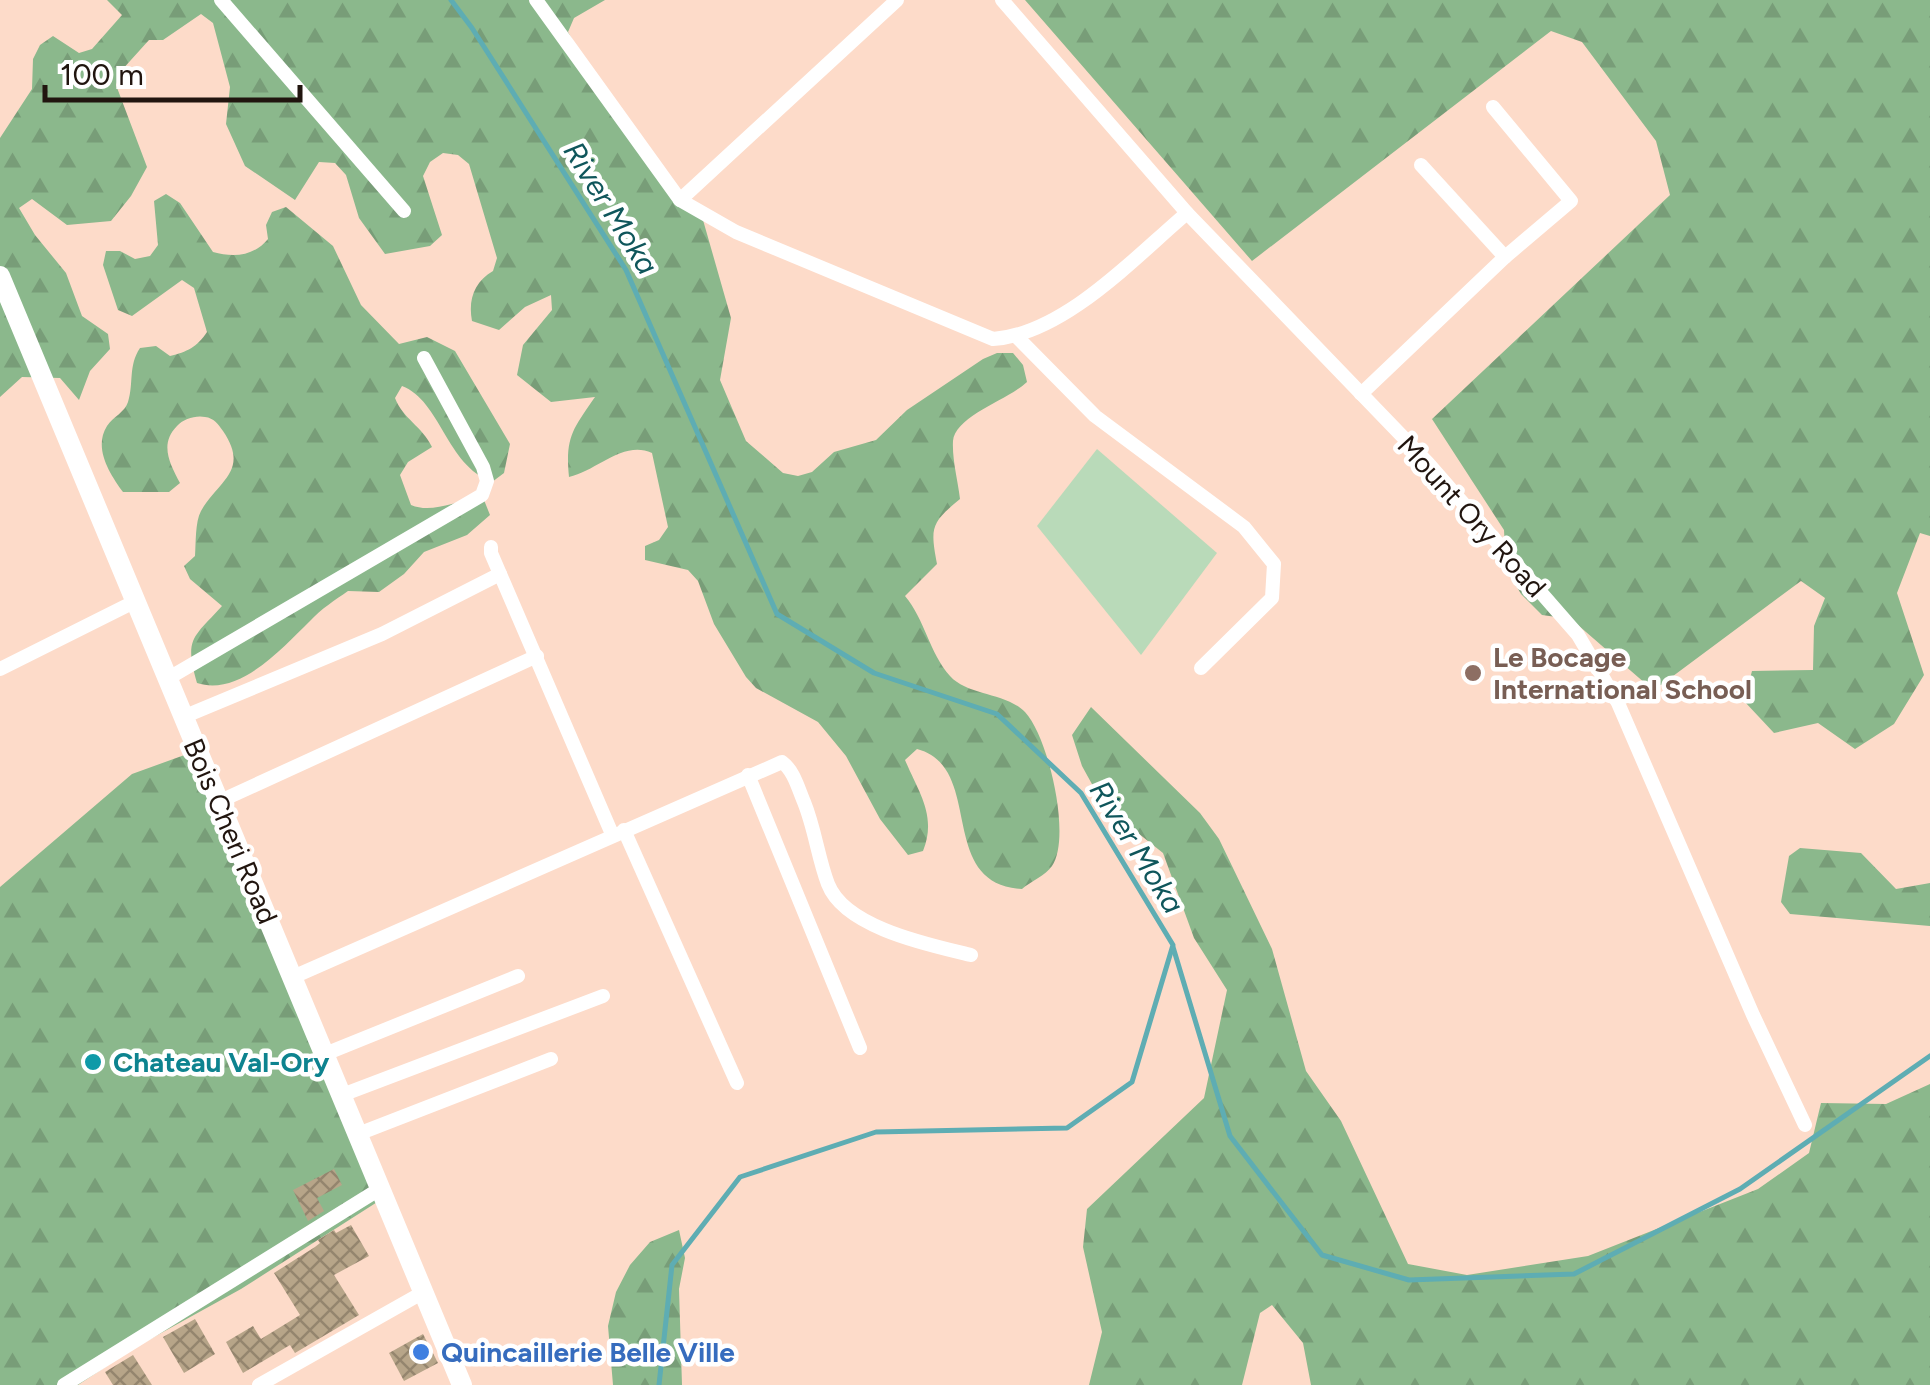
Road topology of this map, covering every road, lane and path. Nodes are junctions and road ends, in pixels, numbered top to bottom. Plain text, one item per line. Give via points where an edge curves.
1 (220, 0) edge
2 (536, 0) edge
3 (897, 0) edge
4 (1002, 0) edge
5 (1492, 106) dead end
6 (1420, 166) dead end
7 (680, 200) junction
8 (404, 212) dead end
9 (1187, 213) junction
10 (1505, 257) junction
11 (0, 276) edge
12 (1018, 337) junction
13 (424, 358) dead end
14 (1361, 394) junction
15 (492, 547) dead end
16 (500, 574) junction
17 (136, 600) junction
18 (537, 656) junction
19 (1201, 668) dead end
20 (0, 670) edge
21 (167, 678) junction
22 (183, 717) junction
23 (748, 776) junction
24 (218, 802) junction
25 (618, 832) junction
26 (971, 955) dead end
27 (518, 976) dead end
28 (293, 977) junction
29 (603, 996) dead end
30 (860, 1048) dead end
31 (325, 1054) junction
32 (550, 1059) dead end
33 (736, 1084) dead end
34 (342, 1095) junction
35 (1805, 1124) dead end
36 (358, 1134) junction
37 (378, 1190) junction
38 (422, 1293) junction
39 (64, 1385) edge
40 (259, 1385) edge
41 (462, 1385) edge

1 - 8 street
2 - 7 street
3 - 7 street
4 - 9 street, Mount Ory Road
5 - 10 street via 1571,201
6 - 10 street
7 - 12 street via 736,232 993,339
9 - 12 street via 1064,314
9 - 14 street, Mount Ory Road
10 - 14 street
11 - 17 main road, Bois Cheri Road
12 - 19 street via 1096,416 1244,527 1274,564 1272,598
13 - 21 street via 483,467 482,495
14 - 35 street, Mount Ory Road via 1578,635 1618,704
15 - 16 street
16 - 18 street
16 - 22 street via 382,634
17 - 20 street
17 - 21 main road, Bois Cheri Road
18 - 24 street
18 - 25 street
21 - 22 main road, Bois Cheri Road
22 - 24 main road, Bois Cheri Road
23 - 25 street
23 - 26 street via 778,762 787,765 829,886 845,908
23 - 30 street
24 - 28 main road, Bois Cheri Road
25 - 28 street
25 - 33 street
27 - 31 street
28 - 31 main road, Bois Cheri Road
29 - 34 street
31 - 34 main road, Bois Cheri Road
32 - 36 street
34 - 36 main road, Bois Cheri Road
36 - 37 main road, Bois Cheri Road
37 - 38 main road, Bois Cheri Road
37 - 39 street
38 - 40 street
38 - 41 main road, Bois Cheri Road

